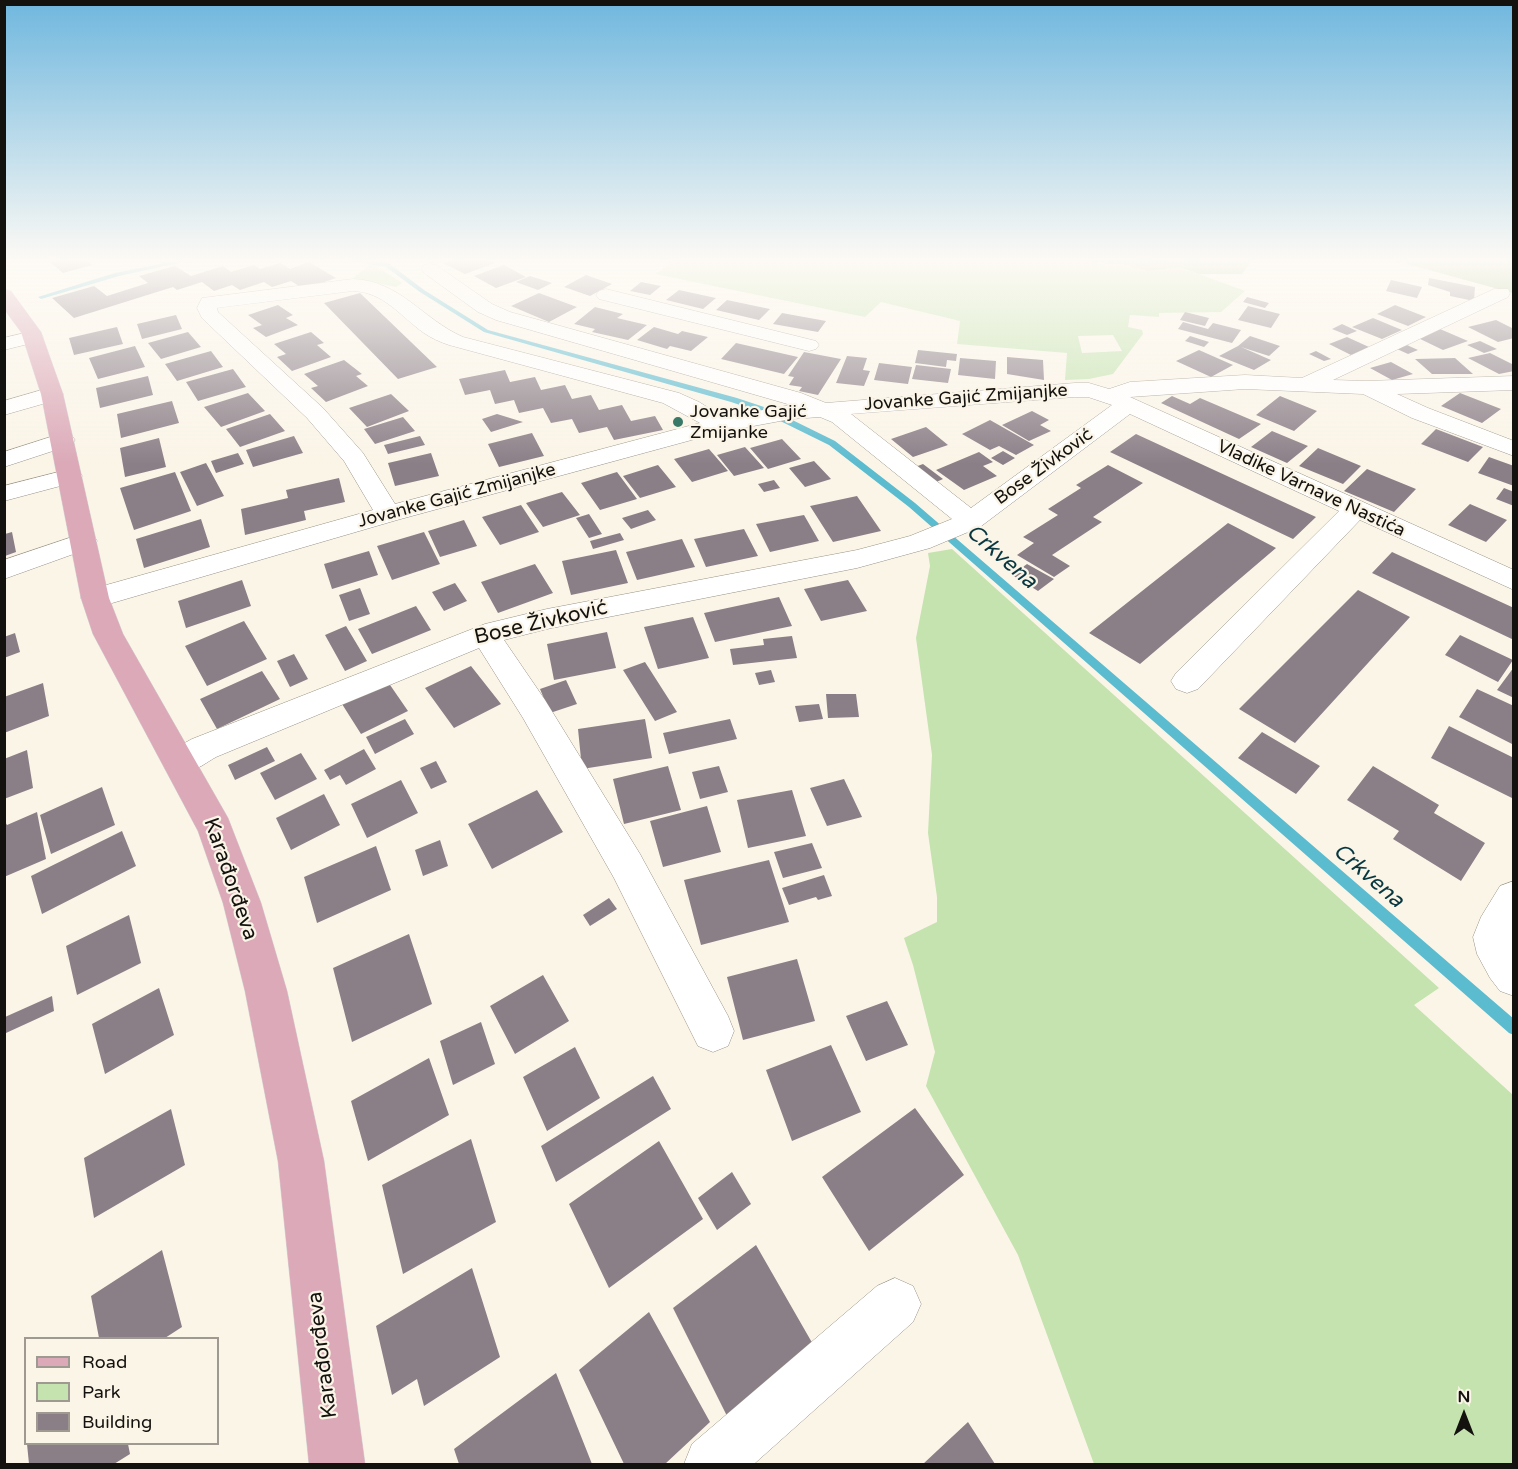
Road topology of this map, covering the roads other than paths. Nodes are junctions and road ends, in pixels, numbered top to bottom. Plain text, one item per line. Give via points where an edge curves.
1 (735, 327) edge
2 (26, 328) edge
3 (224, 328) edge
4 (429, 328) edge
5 (544, 328) edge
6 (737, 328) edge
7 (1428, 328) edge
8 (33, 337) junction
9 (719, 341) dead end
10 (4, 344) edge
11 (809, 345) dead end
12 (703, 354) dead end
13 (687, 368) junction
14 (1514, 383) edge
15 (1308, 384) junction
16 (1366, 388) junction
17 (52, 394) junction
18 (1119, 400) junction
19 (4, 408) edge
20 (822, 409) junction
21 (718, 425) junction
22 (63, 440) junction
23 (1514, 449) edge
24 (4, 460) edge
25 (70, 476) junction
26 (4, 494) edge
27 (1355, 510) junction
28 (388, 514) junction
29 (964, 524) junction
30 (84, 541) junction
31 (4, 570) edge
32 (1508, 570) edge
33 (95, 598) junction
34 (485, 634) junction
35 (1187, 681) dead end
36 (180, 762) junction
37 (1514, 898) edge
38 (1514, 977) edge
39 (713, 1031) dead end
40 (895, 1304) dead end
41 (337, 1464) edge
42 (712, 1464) edge

1 - 9 street
2 - 8 main road, Karađorđeva
3 - 28 street via 315,413 354,458
4 - 21 street via 456,341 671,398
5 - 13 street, Jovanke Gajić Zmijanjke
6 - 11 street
7 - 15 street, Bose Živković
8 - 10 street
8 - 17 main road, Karađorđeva
12 - 13 street
13 - 20 street, Jovanke Gajić Zmijanjke
14 - 16 street, Bose Živković
15 - 16 street, Bose Živković
15 - 18 street, Bose Živković via 1245,382 1130,389
16 - 23 street, Bose Živković
17 - 19 street
17 - 22 main road, Karađorđeva
18 - 20 street, Jovanke Gajić Zmijanjke via 1089,390 1075,390
18 - 27 street, Vladike Varnave Nastića
18 - 29 street, Bose Živković
20 - 21 street, Jovanke Gajić Zmijanjke
20 - 29 street via 840,417
21 - 28 street, Jovanke Gajić Zmijanjke
22 - 24 street
22 - 25 main road, Karađorđeva
25 - 26 street
25 - 30 main road, Karađorđeva
27 - 32 street, Vladike Varnave Nastića
27 - 35 street
28 - 33 street, Jovanke Gajić Zmijanjke
29 - 34 street, Bose Živković via 920,542 857,559
30 - 31 street
30 - 33 main road, Karađorđeva
33 - 36 main road, Karađorđeva via 108,634
34 - 36 street, Bose Živković via 204,748
34 - 39 street via 627,866
36 - 41 main road, Karađorđeva via 215,829 242,903 266,991 301,1161
37 - 38 street via 1491,933 1497,956
40 - 42 street

